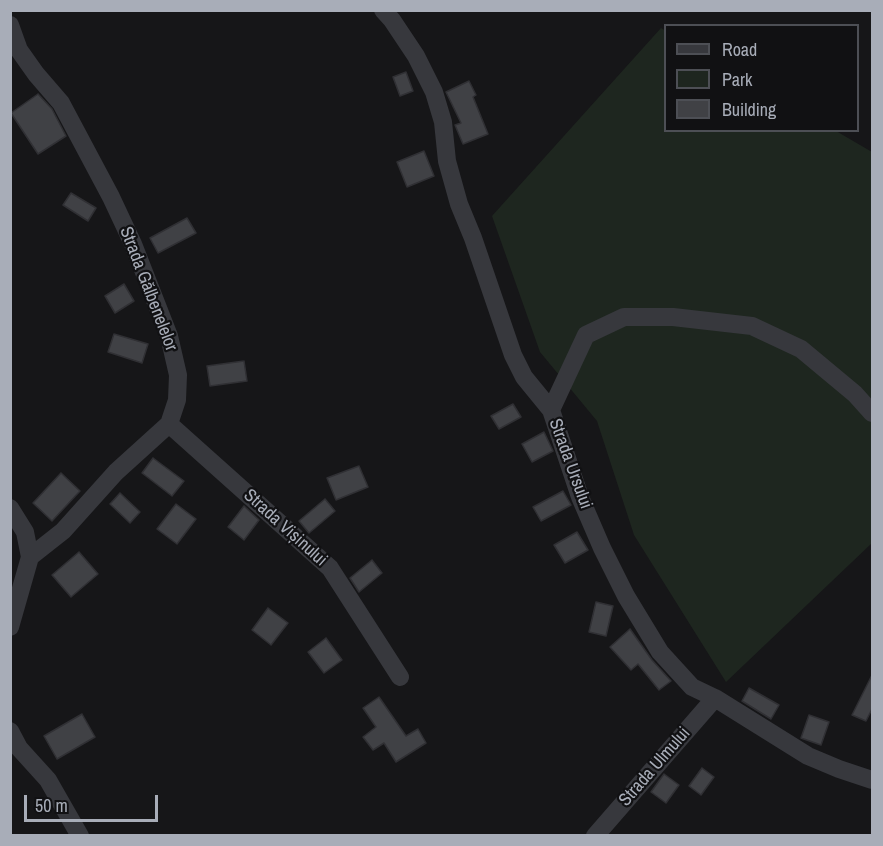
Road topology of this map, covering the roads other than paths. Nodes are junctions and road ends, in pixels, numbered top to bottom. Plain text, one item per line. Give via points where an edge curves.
1 (383, 10) edge
2 (10, 25) edge
3 (551, 410) junction
4 (873, 413) edge
5 (169, 424) junction
6 (10, 508) edge
7 (30, 557) junction
8 (10, 627) edge
9 (400, 677) dead end
10 (715, 698) junction
11 (10, 731) edge
12 (15, 746) edge
13 (873, 780) edge
14 (80, 836) edge
15 (595, 836) edge

1 - 3 street, Strada Ursului via 416,56 434,92 459,204 513,355 524,377
2 - 5 street, Strada Gălbenelelor via 19,50 61,103 133,244 169,336 178,375 177,400
3 - 4 street via 586,335 624,317 673,317 752,326 801,349
3 - 10 street, Strada Ursului via 580,497 626,596 660,652 692,687
5 - 7 street via 116,472 63,531
5 - 9 street, Strada Vișinului via 330,568
6 - 7 street via 25,532
7 - 8 street
10 - 13 street, Strada Ursului via 808,756
10 - 15 street, Strada Ulmului
11 - 12 street
12 - 14 street via 48,780

